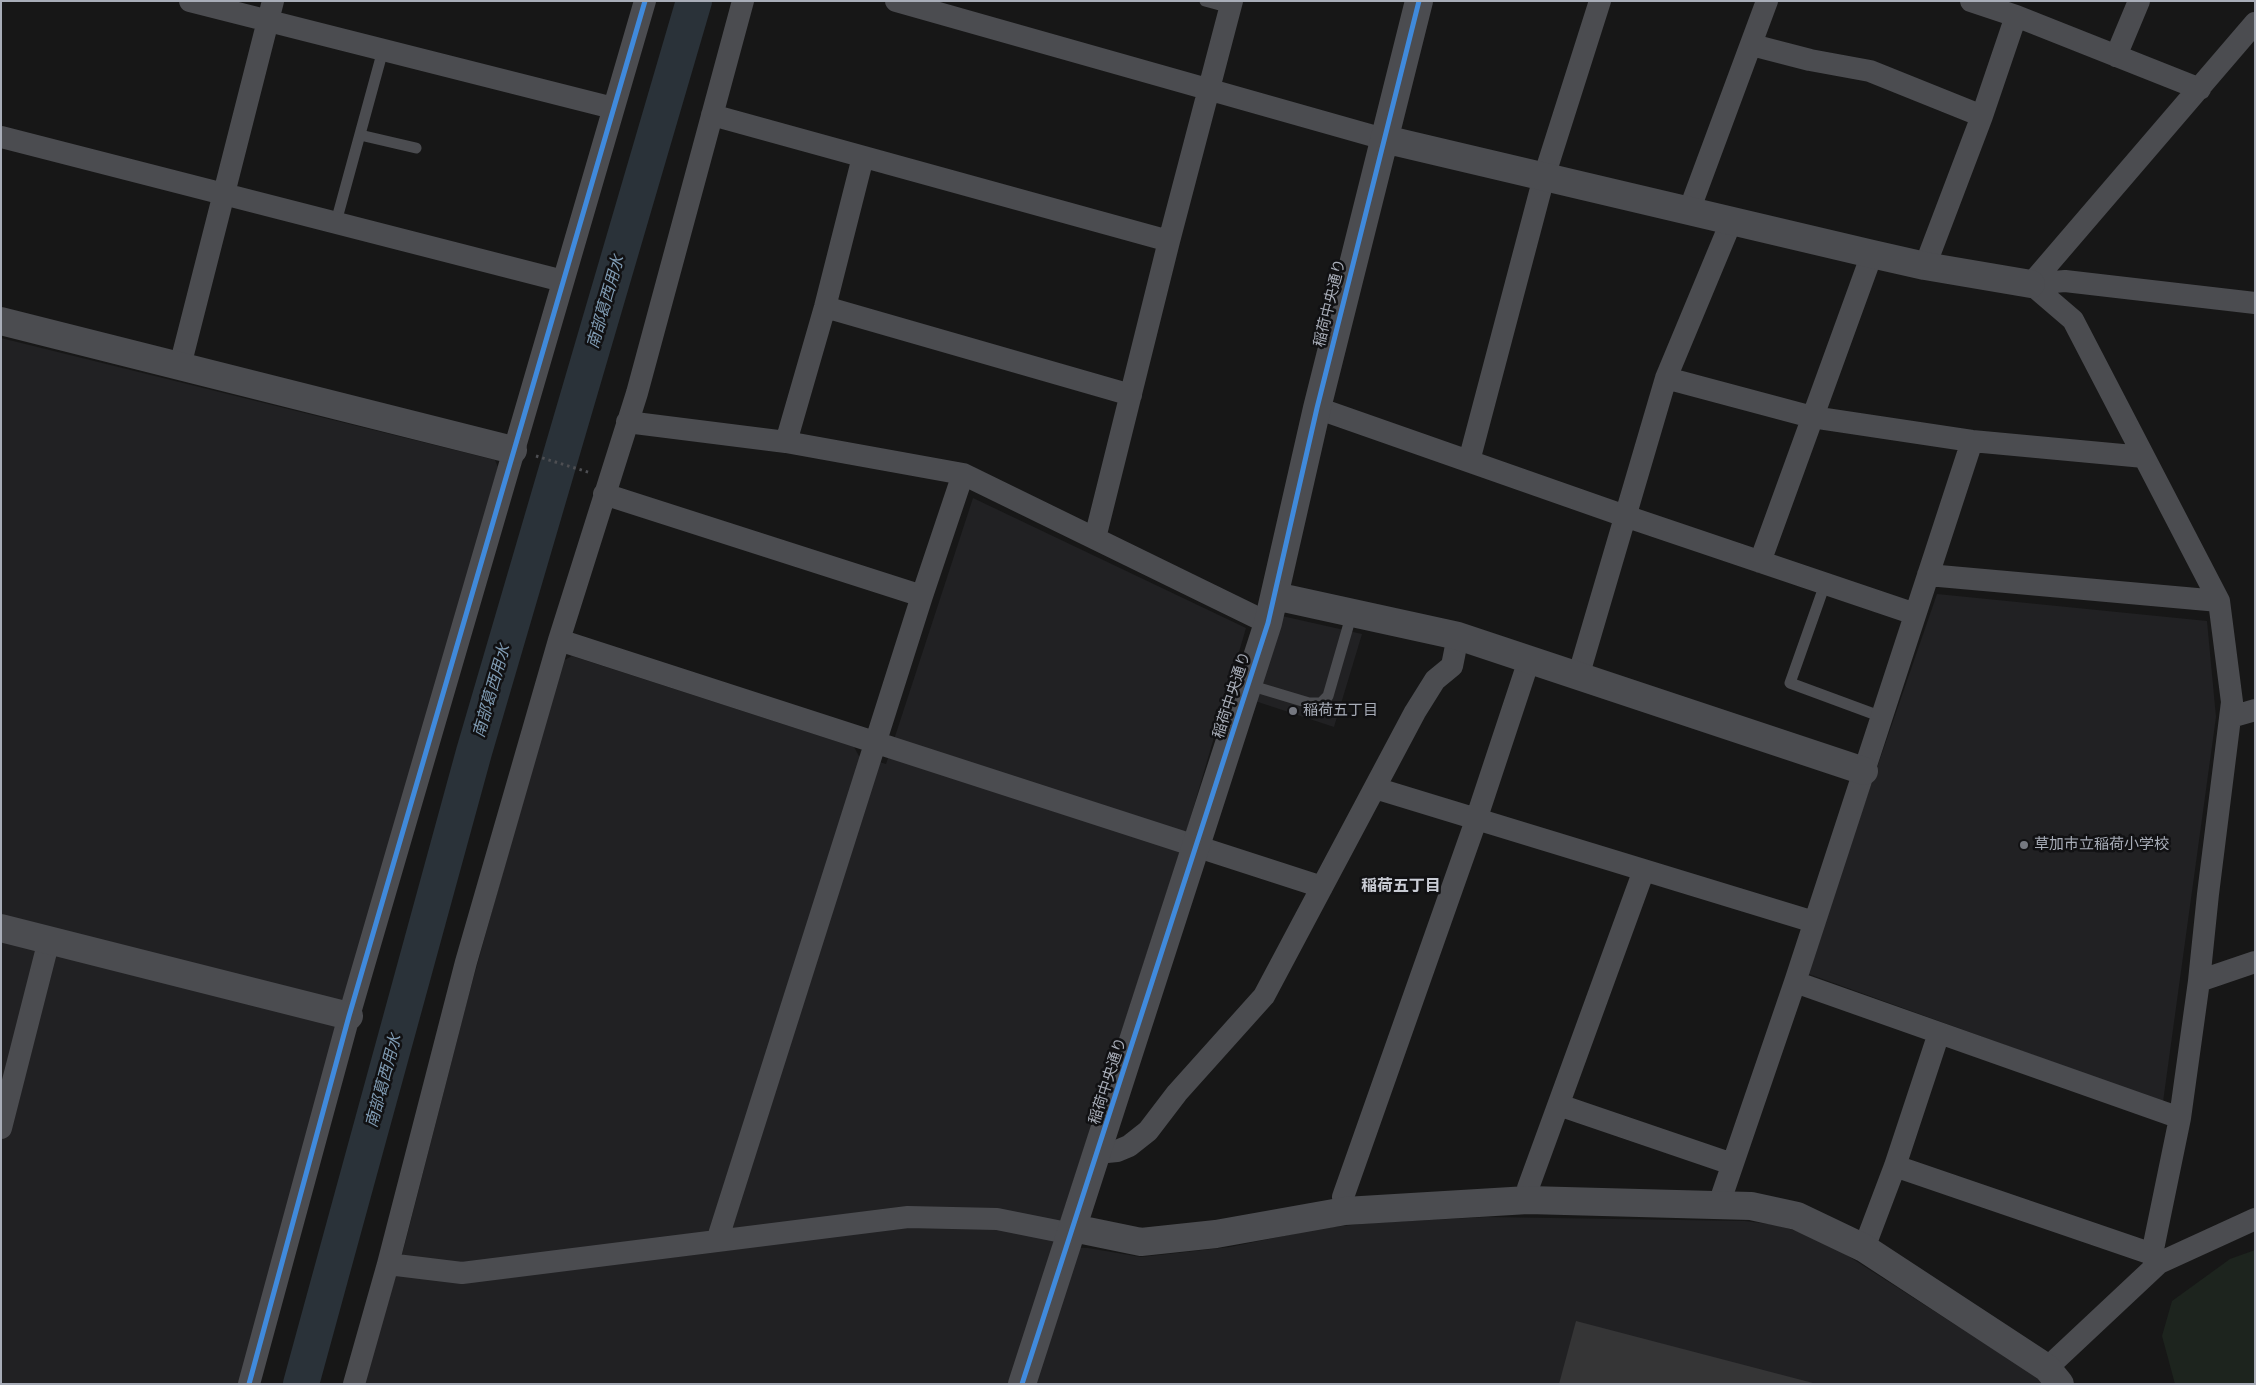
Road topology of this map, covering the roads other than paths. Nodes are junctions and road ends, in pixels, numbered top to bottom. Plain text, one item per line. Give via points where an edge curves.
1 (190, 1) edge
2 (644, 1) edge
3 (743, 1) edge
4 (896, 1) edge
5 (1205, 1) edge
6 (1419, 1) edge
7 (1600, 1) edge
8 (1767, 1) edge
9 (1971, 1) edge
10 (2139, 1) edge
11 (1232, 5) edge
12 (270, 11) edge
13 (2016, 16) junction
14 (2255, 23) edge
15 (1752, 45) junction
16 (383, 50) junction
17 (2116, 56) junction
18 (2200, 89) junction
19 (1210, 90) junction
20 (613, 108) junction
21 (712, 115) junction
22 (1982, 116) junction
23 (360, 135) junction
24 (1, 137) edge
25 (1384, 139) junction
26 (416, 148) dead end
27 (863, 157) junction
28 (1544, 177) junction
29 (224, 194) junction
30 (1690, 211) junction
31 (336, 222) junction
32 (1731, 222) junction
33 (1169, 241) junction
34 (1872, 254) junction
35 (1925, 266) junction
36 (563, 281) junction
37 (2031, 284) junction
38 (2255, 303) edge
39 (825, 307) junction
40 (1, 321) edge
41 (180, 366) junction
42 (1666, 378) junction
43 (1131, 395) junction
44 (1318, 408) junction
45 (1812, 417) junction
46 (627, 422) junction
47 (1972, 441) junction
48 (786, 442) junction
49 (525, 450) junction
50 (2144, 457) junction
51 (1469, 461) junction
52 (963, 474) junction
53 (604, 494) junction
54 (1625, 516) junction
55 (1095, 538) junction
56 (1760, 562) junction
57 (1928, 575) junction
58 (1824, 584) junction
59 (922, 596) junction
60 (1275, 596) junction
61 (2219, 601) junction
62 (1352, 613) junction
63 (1915, 614) junction
64 (1268, 623) junction
65 (1458, 636) junction
66 (559, 640) junction
67 (1529, 660) junction
68 (1578, 677) junction
69 (1249, 685) junction
70 (2255, 710) edge
71 (1882, 717) junction
72 (2231, 717) junction
73 (876, 742) junction
74 (1864, 771) junction
75 (1375, 788) junction
76 (1477, 819) junction
77 (1198, 847) junction
78 (1644, 870) junction
79 (1322, 887) junction
80 (1814, 922) junction
81 (1, 928) edge
82 (48, 940) junction
83 (2255, 962) edge
84 (2200, 981) junction
85 (1795, 982) junction
86 (349, 1016) junction
87 (1939, 1033) junction
88 (1559, 1105) junction
89 (2180, 1118) junction
90 (1, 1128) edge
91 (1098, 1153) junction
92 (1732, 1164) junction
93 (1895, 1166) junction
94 (1528, 1200) junction
95 (1719, 1204) junction
96 (1345, 1211) junction
97 (2255, 1219) edge
98 (1072, 1231) junction
99 (717, 1241) junction
100 (1864, 1248) junction
101 (2156, 1258) junction
102 (388, 1264) junction
103 (2053, 1376) edge
104 (250, 1384) edge
105 (354, 1384) edge
106 (1022, 1384) edge

1 - 12 street
2 - 20 street
3 - 21 street
4 - 19 street
5 - 11 lane
6 - 25 street, 稲荷中央通り
7 - 28 street
8 - 15 street
9 - 13 street
10 - 17 street
11 - 19 street
12 - 16 street
12 - 29 street
13 - 17 street
13 - 22 street
14 - 18 street
15 - 22 street via 1870,71
15 - 30 street
16 - 20 street
16 - 23 lane
17 - 18 street
18 - 37 street
19 - 25 street
19 - 33 street
20 - 36 street
21 - 27 street
21 - 46 street
22 - 35 street
23 - 26 lane
23 - 31 lane
24 - 29 street
25 - 28 street
25 - 44 street, 稲荷中央通り
27 - 33 street
27 - 39 street
28 - 30 street
28 - 51 street
29 - 31 street
29 - 41 street
30 - 32 street
31 - 36 street
32 - 34 street
32 - 42 street
33 - 43 street
34 - 35 street
34 - 45 street
35 - 37 street
36 - 49 street
37 - 38 street via 2065,281
37 - 50 street via 2073,320
39 - 43 street
39 - 48 street
40 - 41 street
41 - 49 street
42 - 45 street
42 - 54 street
43 - 55 street
44 - 51 street
44 - 60 street, 稲荷中央通り
45 - 47 street
45 - 56 street
46 - 48 street
46 - 53 street
47 - 50 street
47 - 57 street
48 - 52 street
49 - 86 street
50 - 61 street
51 - 54 street
52 - 55 street
52 - 59 street
53 - 59 street
53 - 66 street
54 - 56 street
54 - 68 street
55 - 64 street
56 - 58 street
57 - 61 street
57 - 63 street
58 - 63 street
58 - 71 lane via 1790,683
59 - 73 street
60 - 62 street
60 - 64 street, 稲荷中央通り
61 - 72 street via 2232,702
62 - 65 street
62 - 69 lane via 1328,696 1321,703 1309,703
63 - 71 street
64 - 69 street, 稲荷中央通り
65 - 67 street
65 - 75 street via 1452,666 1435,680 1414,712
66 - 73 street
66 - 102 street via 466,962
67 - 68 street
67 - 76 street
68 - 74 street
69 - 77 street, 稲荷中央通り
70 - 72 street
71 - 74 street
72 - 84 street
73 - 77 street
73 - 99 street
74 - 80 street
75 - 76 street
75 - 79 street
76 - 78 street
76 - 96 street via 1343,1197
77 - 79 street
77 - 91 street, 稲荷中央通り
78 - 80 street
78 - 88 street
79 - 91 street via 1264,996 1177,1093 1148,1131 1129,1146
80 - 85 street
81 - 82 street
82 - 86 street
82 - 90 street
83 - 84 street
84 - 89 street
85 - 87 street
85 - 92 street
86 - 104 street
87 - 89 street
87 - 93 street
88 - 92 street
88 - 94 street via 1528,1188
89 - 101 street
91 - 98 street, 稲荷中央通り
92 - 95 street
93 - 100 street
93 - 101 street
94 - 95 street
94 - 96 street
95 - 100 street via 1751,1206 1798,1216
96 - 98 street via 1216,1234 1141,1242
97 - 101 street
98 - 99 street via 997,1219 908,1216
98 - 106 street, 稲荷中央通り
99 - 102 street via 462,1273
100 - 103 street
101 - 103 street
102 - 105 street

